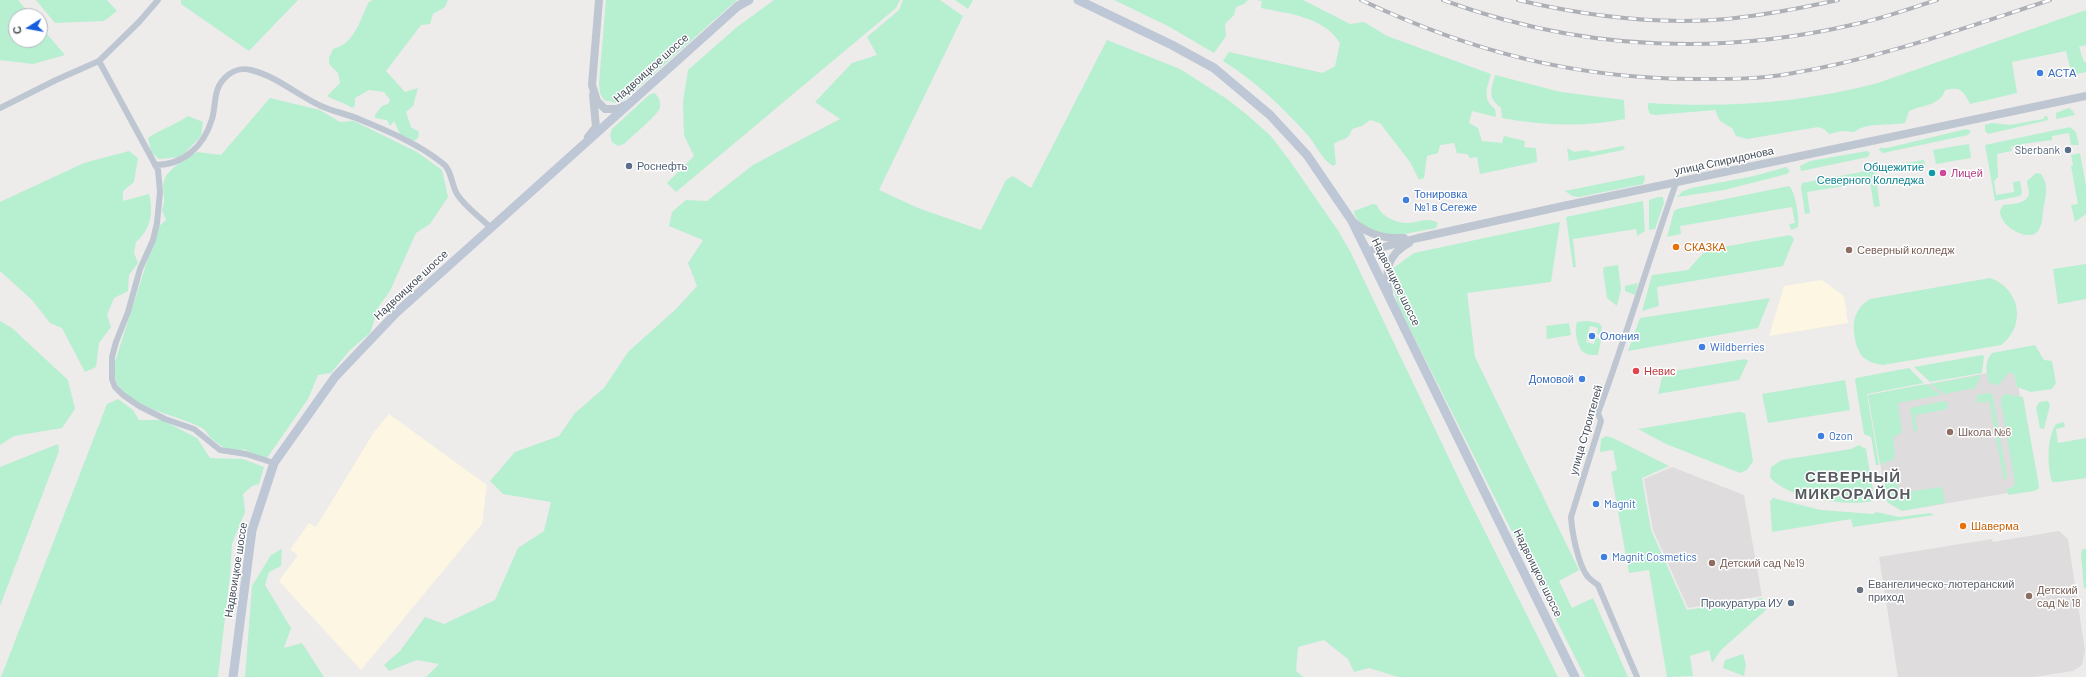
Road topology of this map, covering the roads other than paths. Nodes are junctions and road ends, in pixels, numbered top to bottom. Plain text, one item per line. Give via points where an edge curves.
1 (158, 0) edge
2 (600, 0) edge
3 (749, 0) edge
4 (1078, 0) edge
5 (99, 62) junction
6 (592, 85) junction
7 (2086, 96) edge
8 (630, 103) junction
9 (0, 108) edge
10 (577, 151) junction
11 (156, 165) junction
12 (1676, 183) junction
13 (1352, 221) junction
14 (491, 228) junction
15 (1418, 238) junction
16 (1368, 251) junction
17 (1393, 304) junction
18 (274, 463) junction
19 (233, 677) edge
20 (1575, 677) edge
21 (1637, 677) edge

1 - 5 street
2 - 6 street
3 - 8 main road, Надвоицкое шоссе via 738,6
4 - 13 main road, Надвоицкое шоссе via 1214,68 1270,115 1307,155
5 - 9 street
5 - 11 street
6 - 8 street via 597,101 605,109 617,109
6 - 10 street via 596,127
7 - 12 street, улица Спиридонова
8 - 10 main road, Надвоицкое шоссе
10 - 14 main road, Надвоицкое шоссе
11 - 14 street via 174,164 198,146 212,118 218,87 229,74 249,70 265,75 320,106 375,126 441,162 458,194
11 - 18 street via 160,180 157,223 112,357 112,379 115,387 139,406 194,429 220,450 246,454
12 - 15 street, улица Спиридонова
12 - 21 street, улица Строителей via 1598,413 1601,420 1571,517 1572,532 1588,577 1598,585
13 - 15 street via 1364,231 1379,237
13 - 16 main road, Надвоицкое шоссе
14 - 18 main road, Надвоицкое шоссе via 396,313 336,376
15 - 16 street, улица Спиридонова
15 - 17 street via 1398,250 1388,266 1387,280
16 - 17 main road, Надвоицкое шоссе
17 - 20 main road, Надвоицкое шоссе
18 - 19 main road, Надвоицкое шоссе via 252,530

